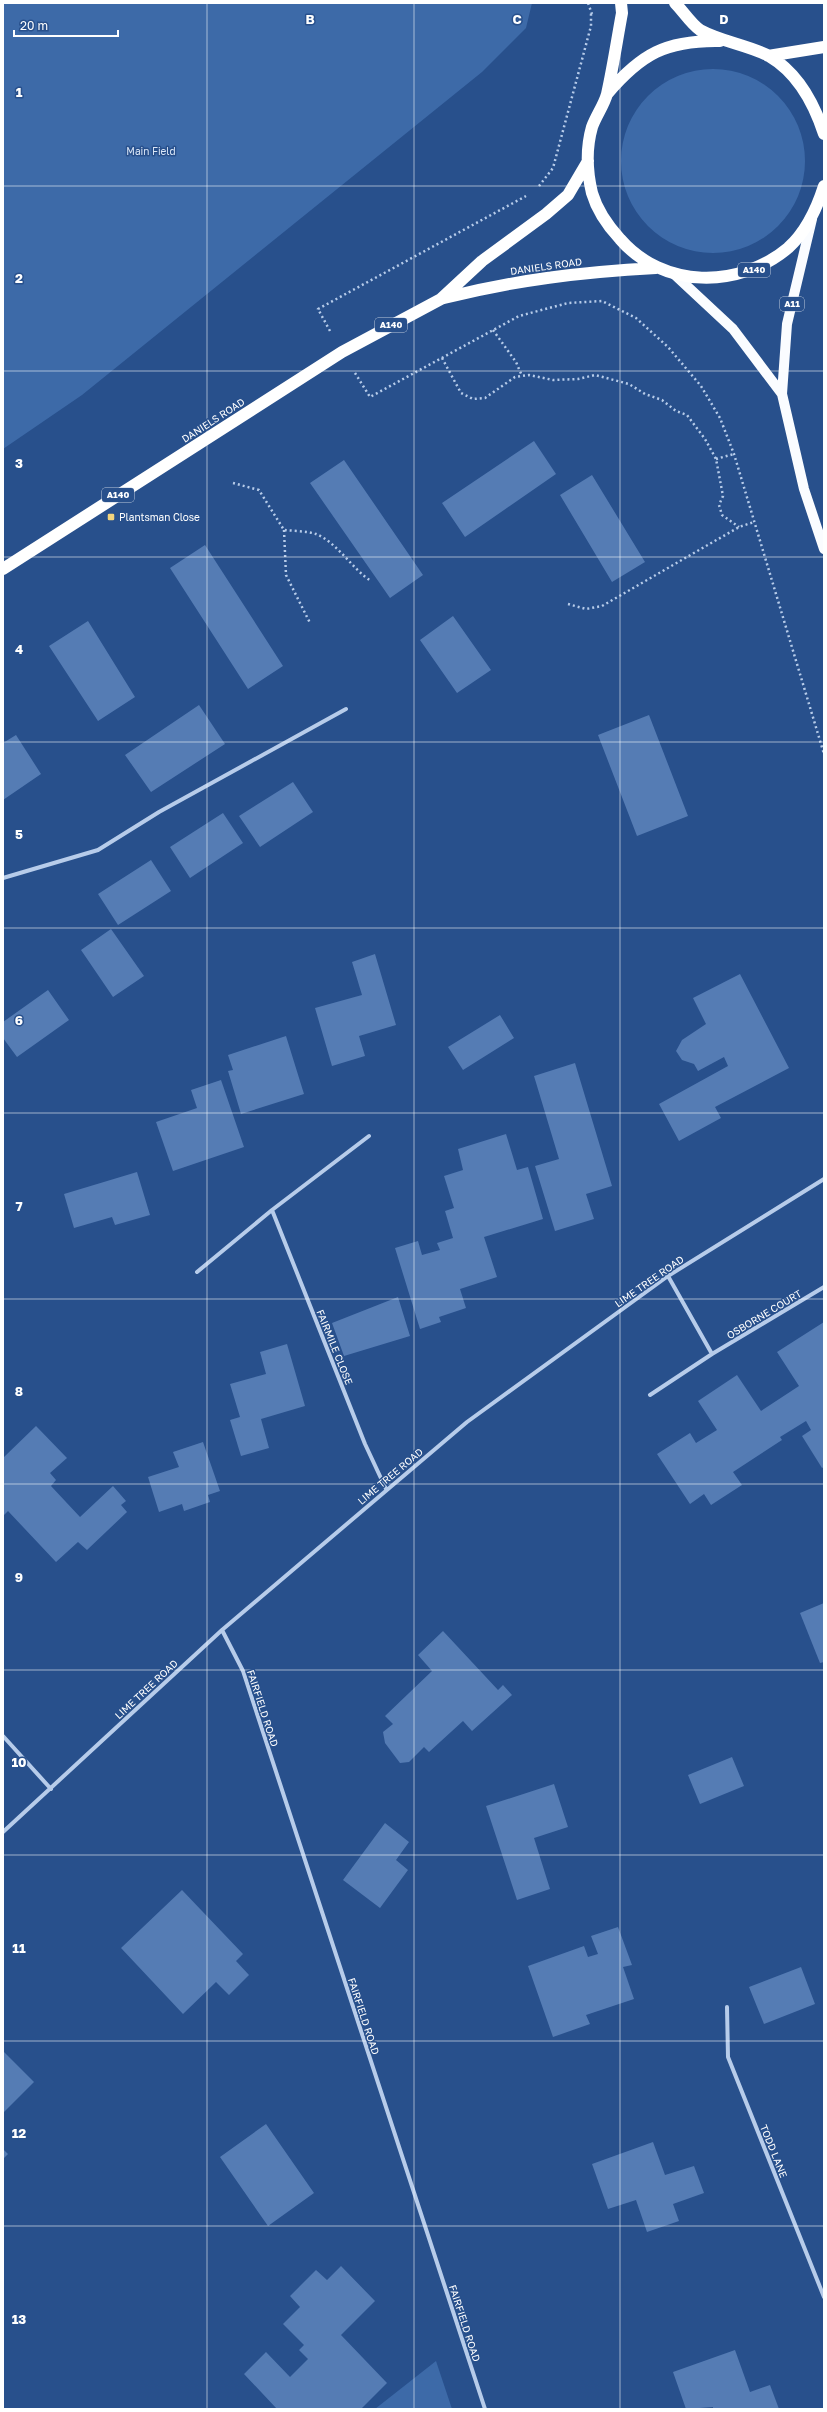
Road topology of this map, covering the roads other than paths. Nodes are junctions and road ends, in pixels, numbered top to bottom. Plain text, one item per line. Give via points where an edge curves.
1 (621, 3) edge
2 (676, 3) edge
3 (727, 41) junction
4 (824, 47) edge
5 (768, 56) junction
6 (606, 95) junction
7 (824, 134) edge
8 (588, 161) junction
9 (824, 186) edge
10 (813, 215) junction
11 (656, 268) junction
12 (674, 274) junction
13 (441, 298) junction
14 (782, 394) junction
15 (824, 549) edge
16 (3, 569) edge
17 (346, 709) dead end
18 (3, 878) edge
19 (369, 1136) dead end
20 (824, 1179) edge
21 (272, 1210) junction
22 (196, 1272) dead end
23 (668, 1276) junction
24 (824, 1287) edge
25 (712, 1354) junction
26 (650, 1395) dead end
27 (386, 1489) junction
28 (222, 1630) junction
29 (3, 1736) edge
30 (51, 1789) junction
31 (3, 1832) edge
32 (727, 2007) dead end
33 (824, 2297) edge
34 (485, 2409) edge

1 - 6 highway, A11 via 622,13
2 - 3 highway via 699,29
3 - 5 highway
3 - 6 highway via 692,40 658,50 628,69
4 - 5 highway
5 - 7 highway via 788,71 804,89 816,111
6 - 8 highway, A11 via 592,127
8 - 11 highway, A11 via 592,194 606,224 628,250
8 - 13 highway, DANIELS ROAD / A140 via 568,194 546,214 482,261
9 - 10 highway, A11
10 - 12 highway, A140 via 788,247 754,270 715,279
10 - 14 main road, A11 via 787,324
11 - 12 highway, A11
11 - 13 highway, DANIELS ROAD / A140 via 581,272 495,285
12 - 14 main road, A11 via 733,329
13 - 16 highway, DANIELS ROAD / A140 via 342,352
14 - 15 main road, A11 via 804,489
17 - 18 street via 159,812 98,850
19 - 21 street
20 - 23 street, LIME TREE ROAD
21 - 22 street
21 - 27 street, FAIRMILE CLOSE via 365,1444
23 - 25 street
23 - 27 street, LIME TREE ROAD via 467,1422
24 - 25 street, OSBORNE COURT
25 - 26 street, OSBORNE COURT
27 - 28 street, LIME TREE ROAD
28 - 30 street, LIME TREE ROAD
28 - 34 street, FAIRFIELD ROAD via 243,1671
29 - 30 street
30 - 31 street, LIME TREE ROAD
32 - 33 street, TODD LANE via 728,2057

